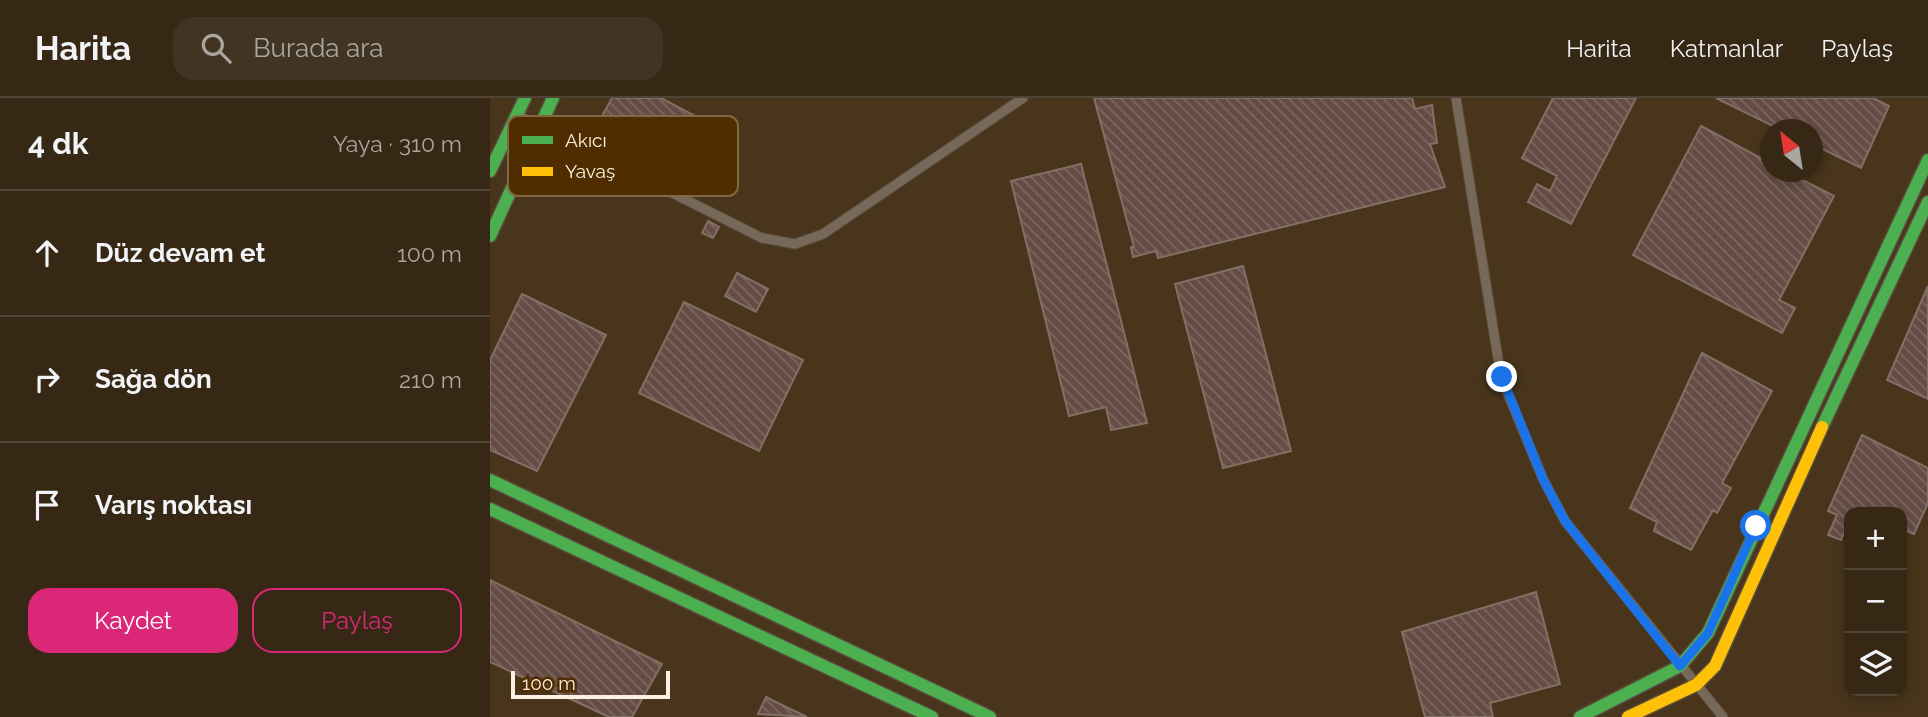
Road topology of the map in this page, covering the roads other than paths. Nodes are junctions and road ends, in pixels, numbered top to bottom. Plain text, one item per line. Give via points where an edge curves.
1 (525, 98) edge
2 (553, 98) edge
3 (1023, 98) edge
4 (1456, 98) edge
5 (517, 115) edge
6 (545, 116) edge
7 (508, 134) edge
8 (1928, 160) edge
9 (490, 171) edge
10 (508, 196) edge
11 (678, 196) edge
12 (1928, 202) edge
13 (490, 236) edge
14 (490, 480) edge
15 (490, 509) edge
16 (1680, 666) junction
17 (1696, 685) junction
18 (932, 717) edge
19 (990, 717) edge
20 (1580, 717) edge
21 (1628, 717) edge
22 (1723, 717) edge

1 - 5 street
2 - 6 street
3 - 11 street via 823,234 795,244 762,238
4 - 16 street via 1502,377 1565,521
7 - 9 street
8 - 16 street via 1708,633
10 - 13 street
12 - 17 street via 1715,666
14 - 19 street
15 - 18 street
16 - 17 street
16 - 20 street
17 - 21 street
17 - 22 street

